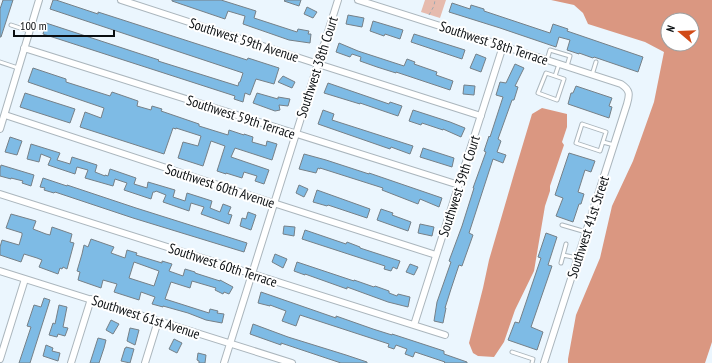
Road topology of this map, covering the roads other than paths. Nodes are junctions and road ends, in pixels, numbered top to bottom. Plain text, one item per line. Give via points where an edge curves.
1 (39, 0) edge
2 (121, 0) edge
3 (338, 0) edge
4 (358, 0) edge
5 (11, 26) dead end
6 (29, 31) junction
7 (503, 46) junction
8 (24, 48) junction
9 (548, 60) junction
10 (0, 62) edge
11 (596, 62) dead end
12 (318, 64) junction
13 (559, 64) junction
14 (567, 67) junction
15 (18, 68) junction
16 (592, 75) junction
17 (555, 76) junction
18 (628, 90) joint
19 (5, 115) junction
20 (481, 116) junction
21 (0, 129) edge
22 (296, 134) junction
23 (603, 142) junction
24 (614, 145) junction
25 (459, 185) junction
26 (0, 194) edge
27 (274, 204) junction
28 (562, 225) dead end
29 (586, 232) junction
30 (566, 244) dead end
31 (436, 255) junction
32 (563, 255) junction
33 (577, 258) junction
34 (560, 263) dead end
35 (0, 271) edge
36 (252, 274) junction
37 (25, 279) junction
38 (91, 299) junction
39 (158, 321) junction
40 (414, 325) junction
41 (445, 335) dead end
42 (230, 344) junction
43 (512, 352) dead end
44 (0, 359) edge
45 (71, 363) edge
46 (145, 363) edge
47 (224, 363) edge
48 (292, 363) edge
49 (532, 363) edge
50 (544, 363) edge

1 - 6 street
2 - 12 street, Southwest 59th Avenue
3 - 12 street, Southwest 38th Court
4 - 7 street, Southwest 58th Terrace
5 - 6 lane
6 - 8 street
7 - 9 street, Southwest 58th Terrace
7 - 20 street, Southwest 39th Court
8 - 15 street
8 - 22 street, Southwest 59th Terrace
9 - 13 street, Southwest 58th Terrace
9 - 14 lane via 550,50 570,56
10 - 15 lane
11 - 16 lane
12 - 20 street, Southwest 59th Avenue
12 - 22 street, Southwest 38th Court
13 - 14 street, Southwest 58th Terrace
13 - 17 lane
14 - 16 street, Southwest 58th Terrace
15 - 19 street
16 - 18 street, Southwest 58th Terrace via 621,84
17 - 17 lane via 564,79 557,100 538,93 546,73
18 - 24 street, Southwest 41st Street via 629,95
19 - 21 street
19 - 27 street, Southwest 60th Avenue
20 - 25 street, Southwest 39th Court
22 - 25 street, Southwest 59th Terrace
22 - 27 street, Southwest 38th Court
23 - 23 lane via 600,151 576,144 582,124 606,132
23 - 24 lane
24 - 29 street, Southwest 41st Street
25 - 31 street, Southwest 39th Court
26 - 36 street, Southwest 60th Terrace
27 - 31 street, Southwest 60th Avenue
27 - 36 street, Southwest 38th Court
28 - 29 lane
29 - 33 street, Southwest 41st Street
30 - 32 lane
31 - 40 street, Southwest 39th Court
32 - 33 lane
32 - 34 lane
33 - 50 street, Southwest 41st Street
35 - 37 street, Southwest 61st Avenue
36 - 40 street, Southwest 60th Terrace
36 - 42 street, Southwest 38th Court
37 - 38 street, Southwest 61st Avenue
37 - 44 street
38 - 39 street, Southwest 61st Avenue
38 - 45 street
39 - 42 street, Southwest 61st Avenue
39 - 46 street
40 - 41 street, Southwest 60th Terrace
42 - 47 street, Southwest 38th Court
42 - 48 street, Southwest 61st Avenue
43 - 49 lane via 533,359

